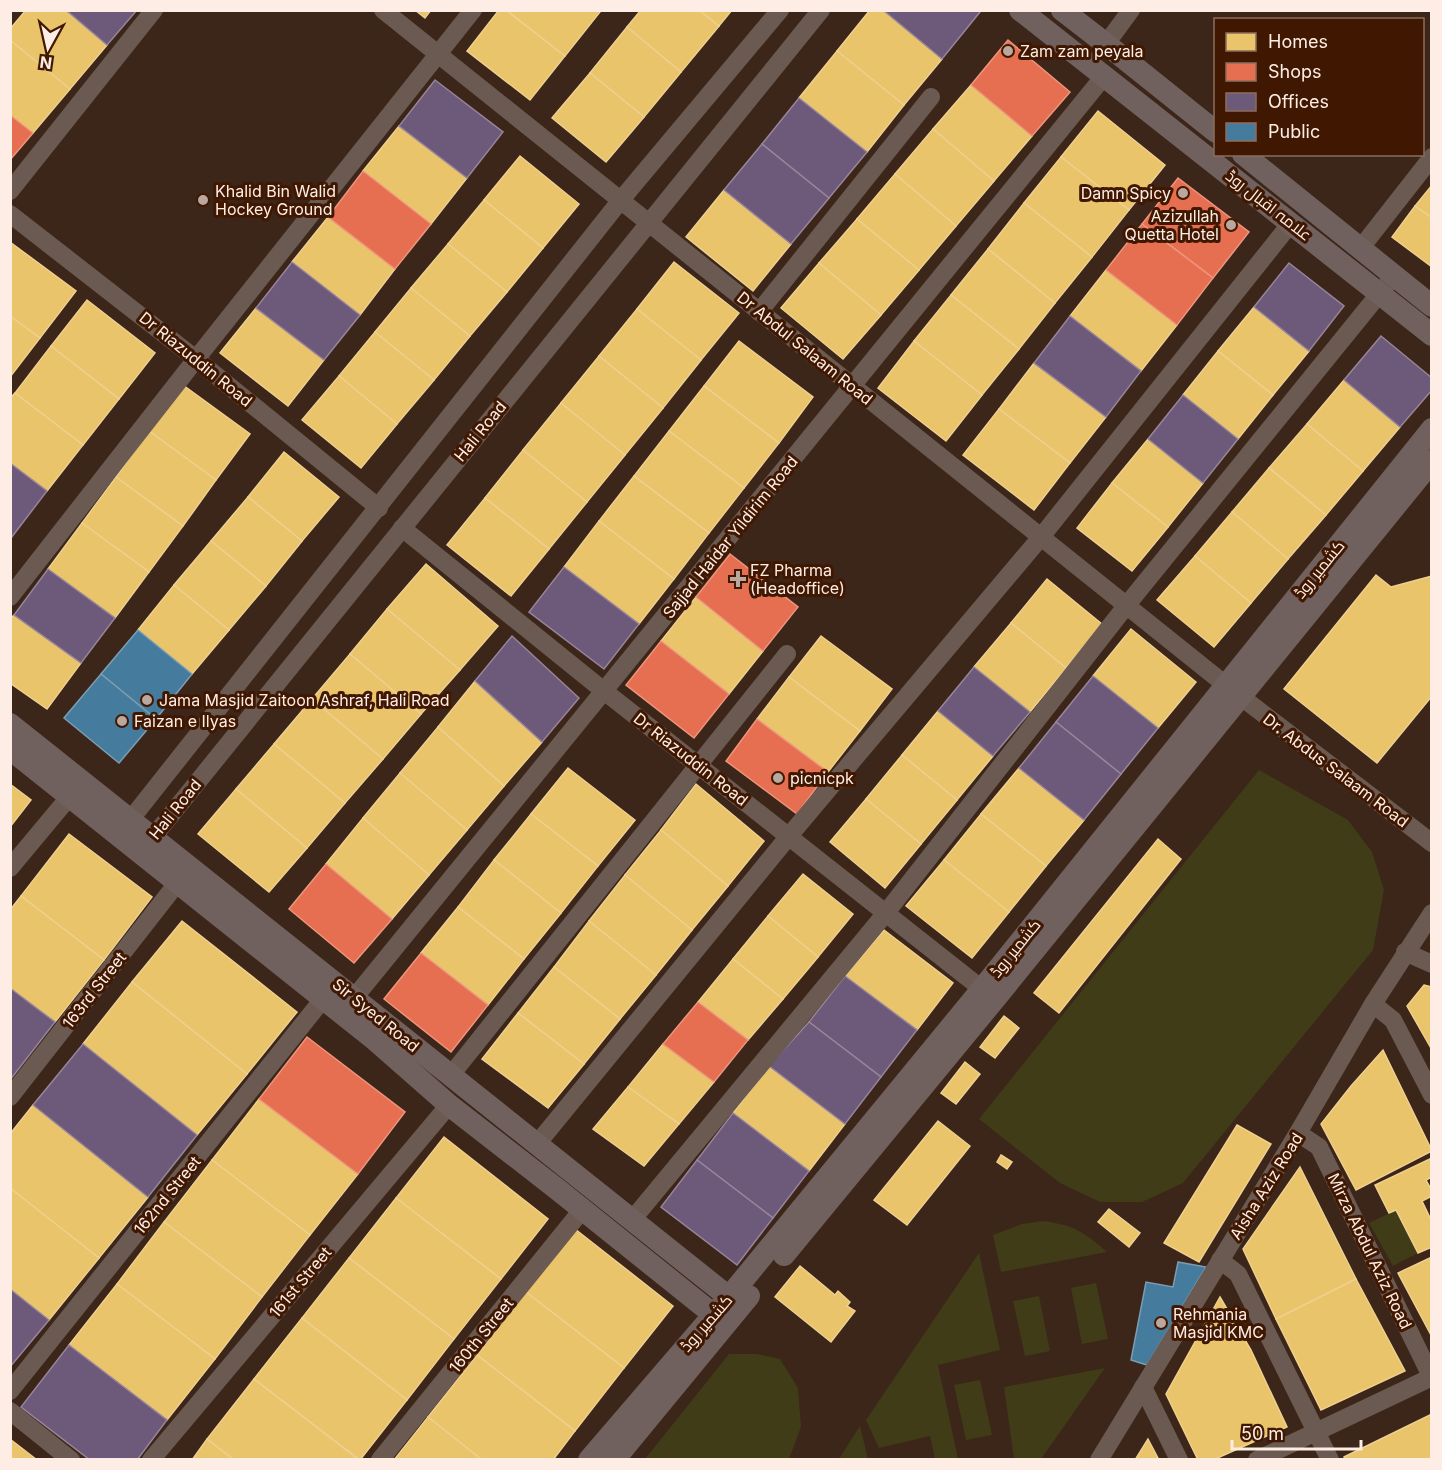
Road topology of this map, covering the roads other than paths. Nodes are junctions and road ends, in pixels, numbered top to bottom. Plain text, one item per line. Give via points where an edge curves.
1 (154, 10) edge
2 (383, 10) edge
3 (473, 10) edge
4 (780, 10) edge
5 (821, 10) edge
6 (1020, 10) edge
7 (1062, 10) edge
8 (1131, 10) edge
9 (1106, 44) junction
10 (438, 55) junction
11 (1105, 75) junction
12 (931, 98) dead end
13 (1214, 131) edge
14 (1245, 156) edge
15 (1431, 157) edge
16 (10, 191) edge
17 (620, 201) junction
18 (10, 214) edge
19 (648, 223) junction
20 (1291, 223) junction
21 (1360, 249) junction
22 (1387, 285) junction
23 (1431, 306) edge
24 (759, 312) junction
25 (1431, 335) edge
26 (196, 358) junction
27 (853, 387) junction
28 (1431, 429) edge
29 (1431, 461) edge
30 (391, 492) junction
31 (375, 512) junction
32 (415, 512) junction
33 (399, 532) junction
34 (1041, 537) junction
35 (10, 597) edge
36 (1126, 606) junction
37 (787, 654) dead end
38 (604, 691) junction
39 (1233, 691) junction
40 (10, 724) edge
41 (10, 749) edge
42 (699, 765) junction
43 (70, 796) junction
44 (124, 827) junction
45 (789, 836) junction
46 (1431, 843) edge
47 (147, 845) junction
48 (10, 868) edge
49 (177, 882) junction
50 (1431, 913) edge
51 (885, 914) junction
52 (1405, 952) junction
53 (1431, 964) edge
54 (982, 989) junction
55 (354, 998) junction
56 (323, 999) junction
57 (1373, 1004) junction
58 (381, 1032) junction
59 (451, 1075) junction
60 (1431, 1095) edge
61 (10, 1097) edge
62 (449, 1106) junction
63 (1298, 1133) junction
64 (537, 1144) junction
65 (564, 1180) junction
66 (582, 1210) junction
67 (632, 1220) junction
68 (1220, 1260) junction
69 (735, 1302) junction
70 (720, 1319) junction
71 (1431, 1378) edge
72 (1143, 1387) junction
73 (10, 1391) edge
74 (10, 1411) edge
75 (1316, 1432) junction
76 (71, 1460) edge
77 (151, 1460) edge
78 (380, 1460) edge
79 (589, 1460) edge
80 (614, 1460) edge
81 (1099, 1460) edge
82 (1179, 1460) edge
83 (1257, 1460) edge
84 (1330, 1460) edge

1 - 16 street
2 - 10 street, Dr Abdul Salaam Road
3 - 10 street
4 - 17 street, Hali Road
5 - 19 street, Hali Road
6 - 11 main road, علامہ اقبال روڈ
7 - 9 main road
8 - 9 street
9 - 13 main road
10 - 17 street, Dr Abdul Salaam Road
10 - 26 street
11 - 20 main road, علامہ اقبال روڈ
11 - 27 street, Sajjad Haidar Yildirim Road
12 - 24 street
14 - 21 main road, علامہ اقبال روڈ
15 - 21 street
17 - 19 street, Dr Abdul Salaam Road
17 - 30 street, Hali Road
18 - 26 street, Dr Riazuddin Road
19 - 24 street, Dr Abdul Salaam Road
19 - 32 street, Hali Road
20 - 22 main road, علامہ اقبال روڈ
20 - 34 street
21 - 22 main road, علامہ اقبال روڈ
22 - 23 main road, علامہ اقبال روڈ
22 - 25 main road, علامہ اقبال روڈ
22 - 36 street
24 - 27 street, Dr Abdul Salaam Road
26 - 31 street, Dr Riazuddin Road
26 - 35 street
27 - 34 street, Dr Abdul Salaam Road
27 - 38 street, Sajjad Haidar Yildirim Road
28 - 39 main road, کشمیر روڈ
29 - 39 main road, کشمیر روڈ
30 - 31 street, Hali Road
30 - 32 street
31 - 33 street, Dr Riazuddin Road
31 - 44 street, Hali Road
32 - 33 street, Hali Road
33 - 38 street, Dr Riazuddin Road
33 - 47 street, Hali Road
34 - 36 street, Dr Abdul Salaam Road
34 - 45 street
36 - 39 street, Dr Abdul Salaam Road
36 - 51 street
37 - 42 street
38 - 42 street, Dr Riazuddin Road
38 - 55 street, Sajjad Haidar Yildirim Road
39 - 46 street, Dr. Abdus Salaam Road
39 - 54 main road, کشمیر روڈ
39 - 69 main road, کشمیر روڈ via 987,1009
40 - 44 main road, Sir Syed Road
41 - 43 main road, Sir Syed Road
42 - 45 street, Dr Riazuddin Road
42 - 59 street
43 - 44 main road, Sir Syed Road
43 - 48 street
44 - 47 main road, Sir Syed Road
45 - 51 street, Dr Riazuddin Road
45 - 64 street
47 - 49 main road, Sir Syed Road
47 - 55 main road, Sir Syed Road
49 - 56 main road, Sir Syed Road
49 - 61 street, 163rd Street
50 - 52 street, Aisha Aziz Road
51 - 54 street, Dr Riazuddin Road
51 - 67 street
52 - 53 street
52 - 57 street, Aisha Aziz Road
54 - 69 main road, کشمیر روڈ
55 - 58 main road, Sir Syed Road
56 - 58 main road, Sir Syed Road
56 - 73 street, 162nd Street
57 - 60 street via 1393,1020
57 - 63 street, Aisha Aziz Road
58 - 59 main road, Sir Syed Road
58 - 62 main road, Sir Syed Road
59 - 64 main road, Sir Syed Road
62 - 65 main road, Sir Syed Road
62 - 77 street, 161st Street
63 - 68 street, Aisha Aziz Road
63 - 71 street, Mirza Abdul Aziz Road via 1319,1147
64 - 65 main road, Sir Syed Road
65 - 66 main road, Sir Syed Road
65 - 67 main road, Sir Syed Road
66 - 70 main road, Sir Syed Road
66 - 78 street, 160th Street
67 - 69 main road, Sir Syed Road
68 - 72 street, Aisha Aziz Road
68 - 75 street via 1238,1274
69 - 70 main road, کشمیر روڈ
70 - 79 main road, کشمیر روڈ
70 - 80 main road, کشمیر روڈ
71 - 75 street
72 - 81 street, Aisha Aziz Road
72 - 82 street
74 - 76 street
75 - 83 street
75 - 84 street

